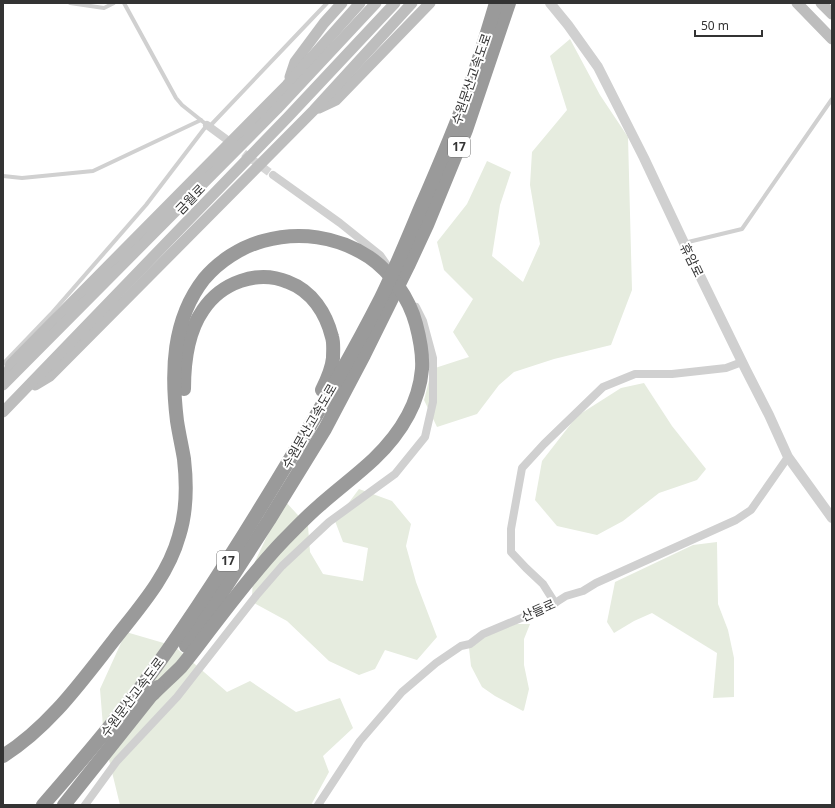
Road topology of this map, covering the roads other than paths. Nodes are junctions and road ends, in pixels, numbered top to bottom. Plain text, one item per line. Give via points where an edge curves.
1 (70, 3) edge
2 (114, 3) edge
3 (124, 3) edge
4 (327, 3) edge
5 (342, 3) edge
6 (360, 3) edge
7 (376, 3) edge
8 (395, 3) edge
9 (412, 3) edge
10 (430, 3) edge
11 (496, 3) edge
12 (509, 3) edge
13 (550, 3) edge
14 (797, 3) edge
15 (821, 3) edge
16 (832, 14) edge
17 (496, 24) junction
18 (832, 39) edge
19 (287, 85) junction
20 (832, 99) edge
21 (314, 110) junction
22 (206, 124) junction
23 (226, 139) tunnel mouth
24 (3, 176) edge
25 (273, 176) tunnel mouth
26 (684, 243) junction
27 (385, 300) junction
28 (742, 362) junction
29 (3, 364) edge
30 (4, 384) edge
31 (18, 397) junction
32 (3, 412) edge
33 (299, 445) junction
34 (788, 457) junction
35 (829, 509) edge
36 (832, 518) edge
37 (554, 604) junction
38 (153, 694) junction
39 (3, 756) edge
40 (3, 766) edge
41 (43, 805) edge
42 (64, 805) edge
43 (85, 805) edge
44 (318, 805) edge

1 - 2 lane via 104,8
3 - 22 lane via 176,98
4 - 22 lane
5 - 19 main road via 295,62
6 - 19 main road
7 - 30 main road, 금월로 via 277,109
8 - 31 main road, 금월로
9 - 21 main road
10 - 21 main road via 336,100
11 - 17 highway, 수원문산고속도로 / 17
12 - 17 highway, 수원문산고속도로 / 17
13 - 26 street, 휴암로 via 598,67
14 - 18 main road
15 - 16 main road
17 - 27 highway, 수원문산고속도로 / 17 via 466,130 427,225 404,260
19 - 30 main road via 11,364
20 - 26 lane via 742,229
21 - 31 main road via 50,376
22 - 23 street
22 - 24 lane via 93,171 22,178
22 - 29 lane via 146,205 51,314
25 - 43 street via 340,222 380,255 410,296 423,321 433,358 433,402 425,437 395,474 329,522 282,566 177,697 117,761
26 - 28 street, 휴암로
27 - 33 highway, 수원문산고속도로 / 17
27 - 38 highway, 수원문산고속도로 / 17 via 364,355 325,429 214,605
28 - 34 street, 휴암로
28 - 37 street via 726,368 672,374 635,374 603,387 522,468 510,529 511,552 543,584
31 - 32 main road, 금월로
33 - 40 highway via 329,376 333,359 333,338 326,318 314,300 289,282 264,277 237,282 214,297 203,310 187,348 184,395 195,479 195,501 187,544 175,572 150,609 73,704 18,757
33 - 41 highway, 수원문산고속도로 / 17 via 225,565 144,683
34 - 35 street, 휴암로
34 - 37 street, 산들로 via 752,510 736,520 583,591 566,596
35 - 36 street, 휴암로
37 - 44 street, 산들로 via 483,634 470,644 461,646 425,672 402,692 360,741
38 - 39 highway via 180,667 282,542 316,508 375,458 393,438 415,400 422,369 414,316 402,293 383,268 353,248 316,236 298,235 259,242 227,258 195,291 180,328 174,368 174,390 184,457 186,495 180,535 173,554 148,596 69,697 29,737
38 - 42 highway, 수원문산고속도로 / 17

